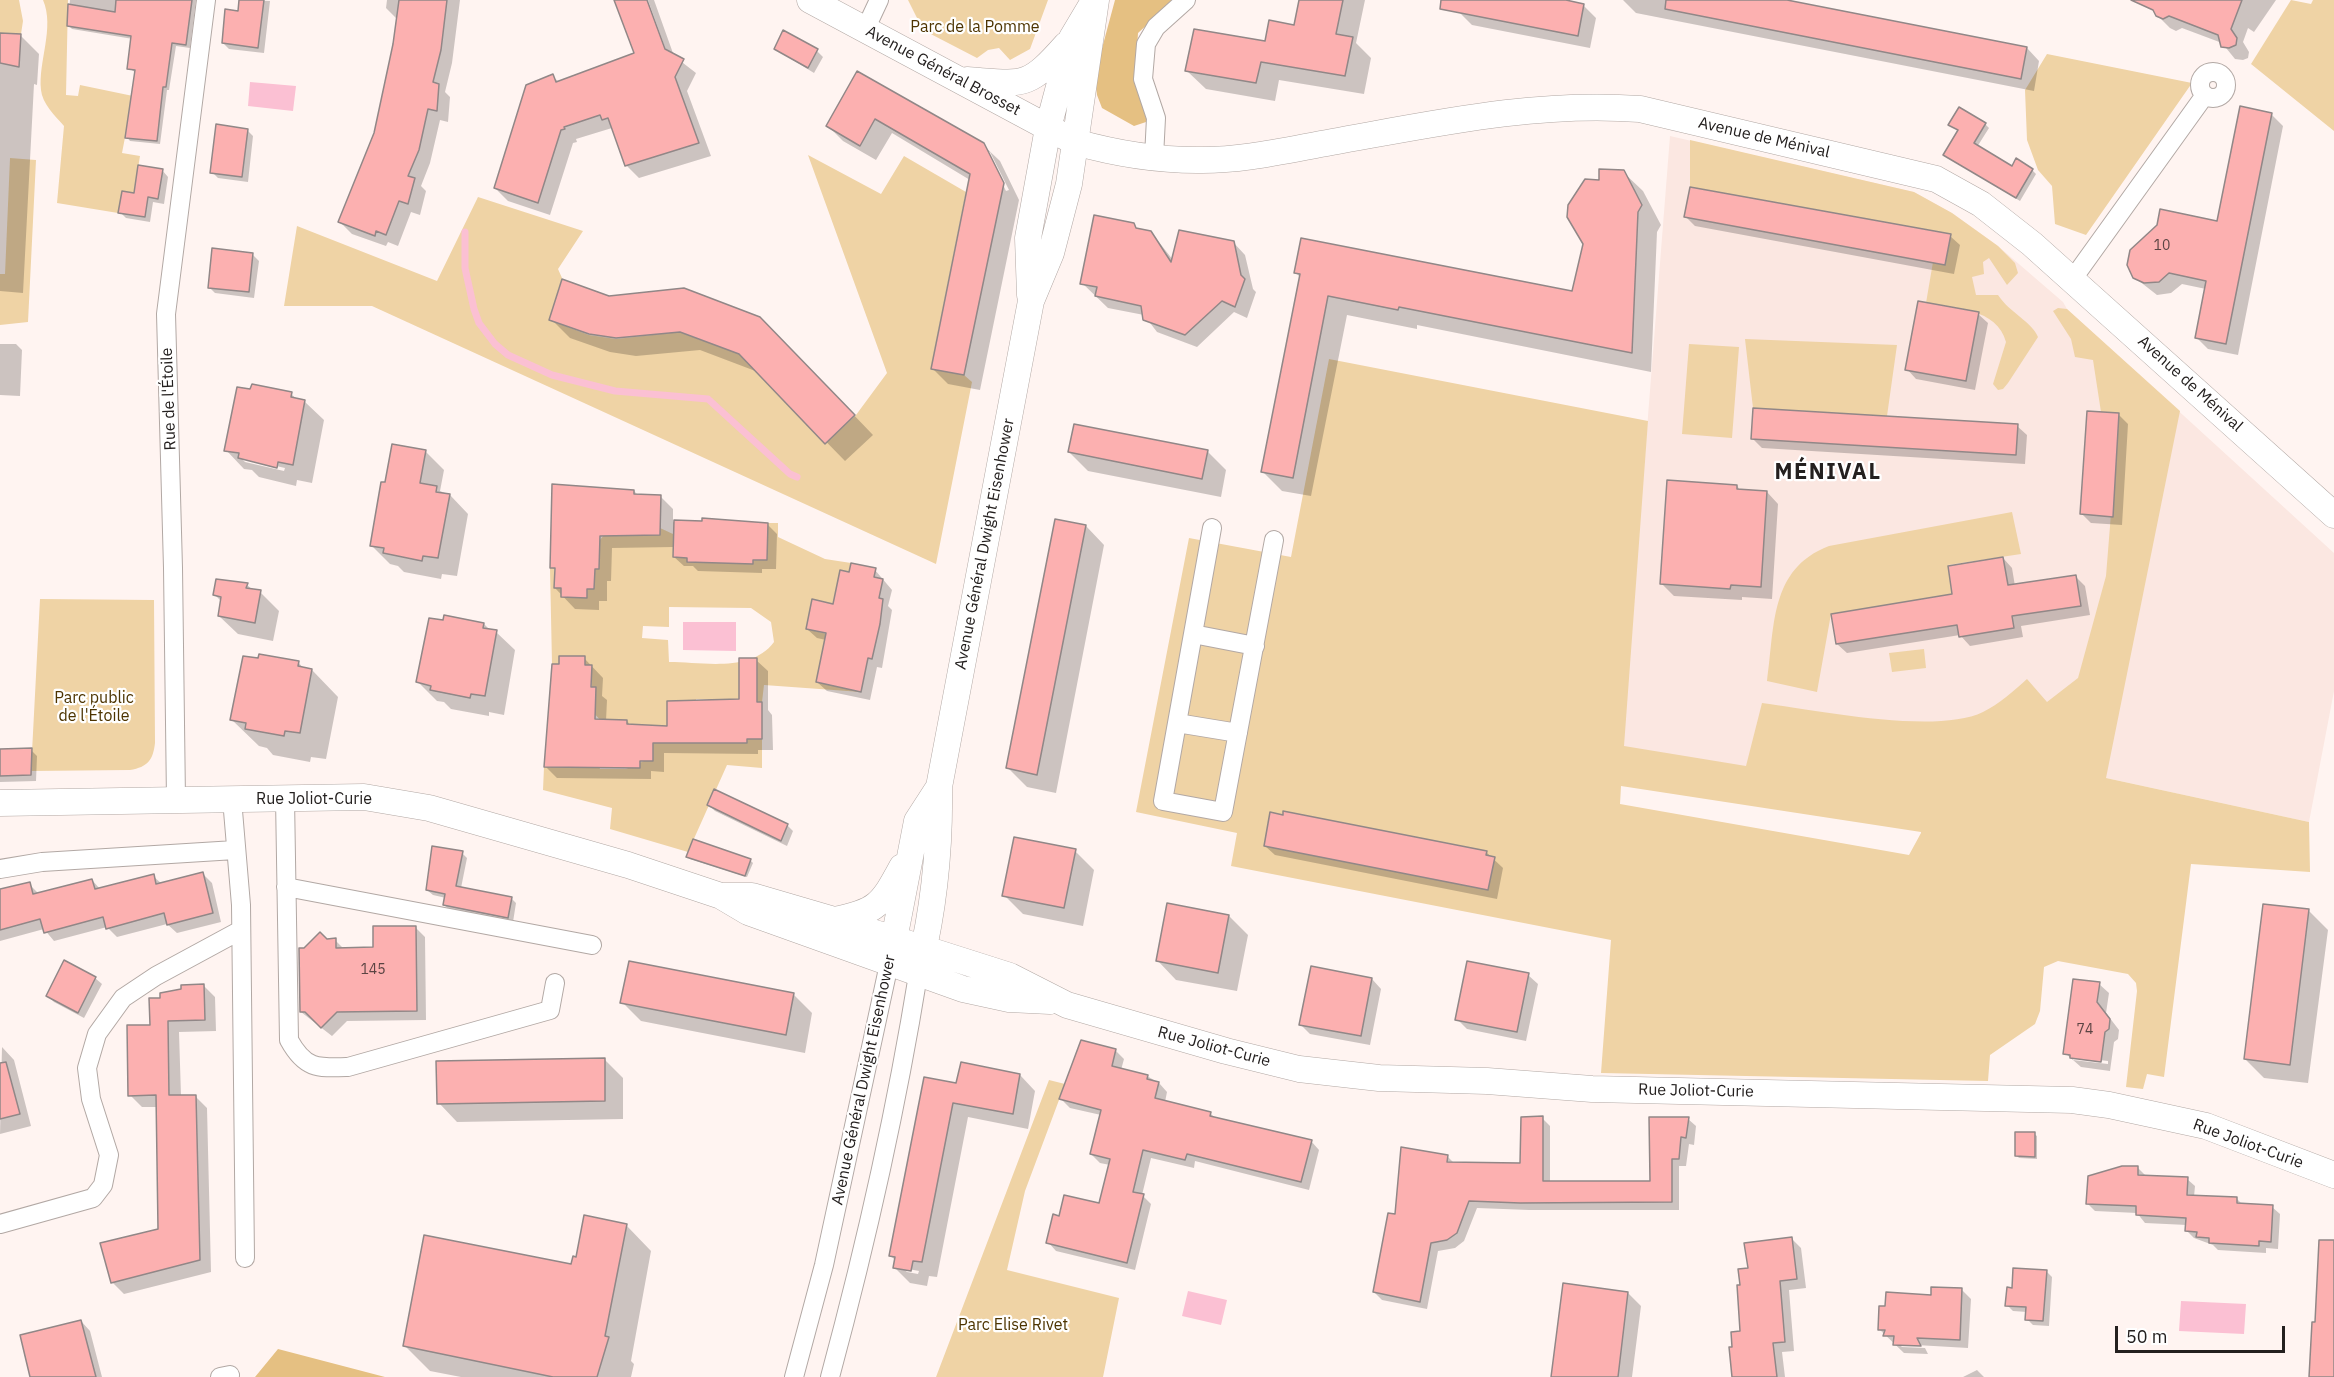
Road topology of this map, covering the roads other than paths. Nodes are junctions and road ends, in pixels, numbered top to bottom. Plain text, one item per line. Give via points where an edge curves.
1 (206, 0) edge
2 (810, 0) edge
3 (879, 0) edge
4 (1095, 0) edge
5 (1186, 0) edge
6 (865, 30) junction
7 (1072, 38) junction
8 (961, 80) junction
9 (2205, 95) dead end
10 (1048, 129) junction
11 (1075, 142) junction
12 (1154, 157) junction
13 (2072, 280) junction
14 (1030, 301) junction
15 (2334, 515) edge
16 (1212, 528) dead end
17 (1274, 540) dead end
18 (1193, 634) junction
19 (1255, 646) junction
20 (1177, 723) junction
21 (1238, 733) junction
22 (939, 787) junction
23 (285, 798) junction
24 (232, 799) junction
25 (176, 800) junction
26 (0, 803) edge
27 (912, 848) junction
28 (235, 850) junction
29 (0, 869) edge
30 (286, 887) junction
31 (722, 896) junction
32 (834, 920) junction
33 (241, 930) junction
34 (895, 939) junction
35 (592, 945) dead end
36 (924, 948) junction
37 (889, 964) junction
38 (918, 975) junction
39 (555, 983) dead end
40 (1056, 1001) junction
41 (2334, 1175) edge
42 (0, 1224) edge
43 (245, 1258) dead end
44 (794, 1377) edge
45 (830, 1377) edge

1 - 25 street, Rue de l'Étoile via 166,314
2 - 6 main road, Avenue Général Brosset
3 - 6 street
4 - 7 main road
4 - 11 main road, Avenue Général Dwight Eisenhower
5 - 12 street via 1156,27 1146,44 1143,79 1156,118
6 - 8 main road, Avenue Général Brosset
7 - 8 main road via 1033,78 1013,83
7 - 10 main road, Avenue Général Dwight Eisenhower
8 - 10 main road, Avenue Général Brosset
9 - 13 street
10 - 11 main road, Avenue Général Brosset
10 - 14 main road, Avenue Général Dwight Eisenhower via 1028,238
11 - 12 main road, Avenue de Ménival
11 - 14 main road, Avenue Général Dwight Eisenhower via 1069,184 1051,253
12 - 13 main road, Avenue de Ménival via 1199,160 1258,156 1453,121 1547,109 1593,105 1640,109 1936,179 1981,204
13 - 15 main road, Avenue de Ménival
14 - 22 main road, Avenue Général Dwight Eisenhower
16 - 18 street
17 - 19 street
18 - 19 street
18 - 20 street
19 - 21 street
20 - 21 street
20 - 21 street via 1163,801 1223,812
22 - 27 main road, Avenue Général Dwight Eisenhower via 917,821
22 - 36 main road, Avenue Général Dwight Eisenhower via 938,845
23 - 24 main road, Rue Joliot-Curie
23 - 30 street
23 - 31 main road, Rue Joliot-Curie via 364,797 429,808
24 - 25 main road, Rue Joliot-Curie
24 - 28 street
25 - 26 main road, Rue Joliot-Curie
27 - 32 main road via 888,895 862,915
27 - 34 main road, Avenue Général Dwight Eisenhower
28 - 29 street via 42,862
28 - 33 street
30 - 35 street
30 - 39 street via 289,1040 299,1059 320,1068 348,1067 550,1010
31 - 32 main road, Rue Joliot-Curie via 752,896
31 - 37 main road, Rue Joliot-Curie via 748,912
32 - 34 main road, Rue Joliot-Curie
33 - 42 street via 156,976 123,999 97,1034 87,1068 91,1099 108,1155 103,1185 93,1198
33 - 43 street
34 - 36 main road, Rue Joliot-Curie
34 - 37 main road, Avenue Général Dwight Eisenhower
36 - 38 main road, Avenue Général Dwight Eisenhower
36 - 40 main road, Rue Joliot-Curie via 1010,976
37 - 38 main road, Rue Joliot-Curie
37 - 44 street, Avenue Général Dwight Eisenhower via 824,1265
38 - 40 main road, Rue Joliot-Curie via 1009,999
38 - 45 street, Avenue Général Dwight Eisenhower via 886,1150
40 - 41 main road, Rue Joliot-Curie via 1226,1051 1299,1069 1348,1075 1592,1089 2073,1100 2206,1126

